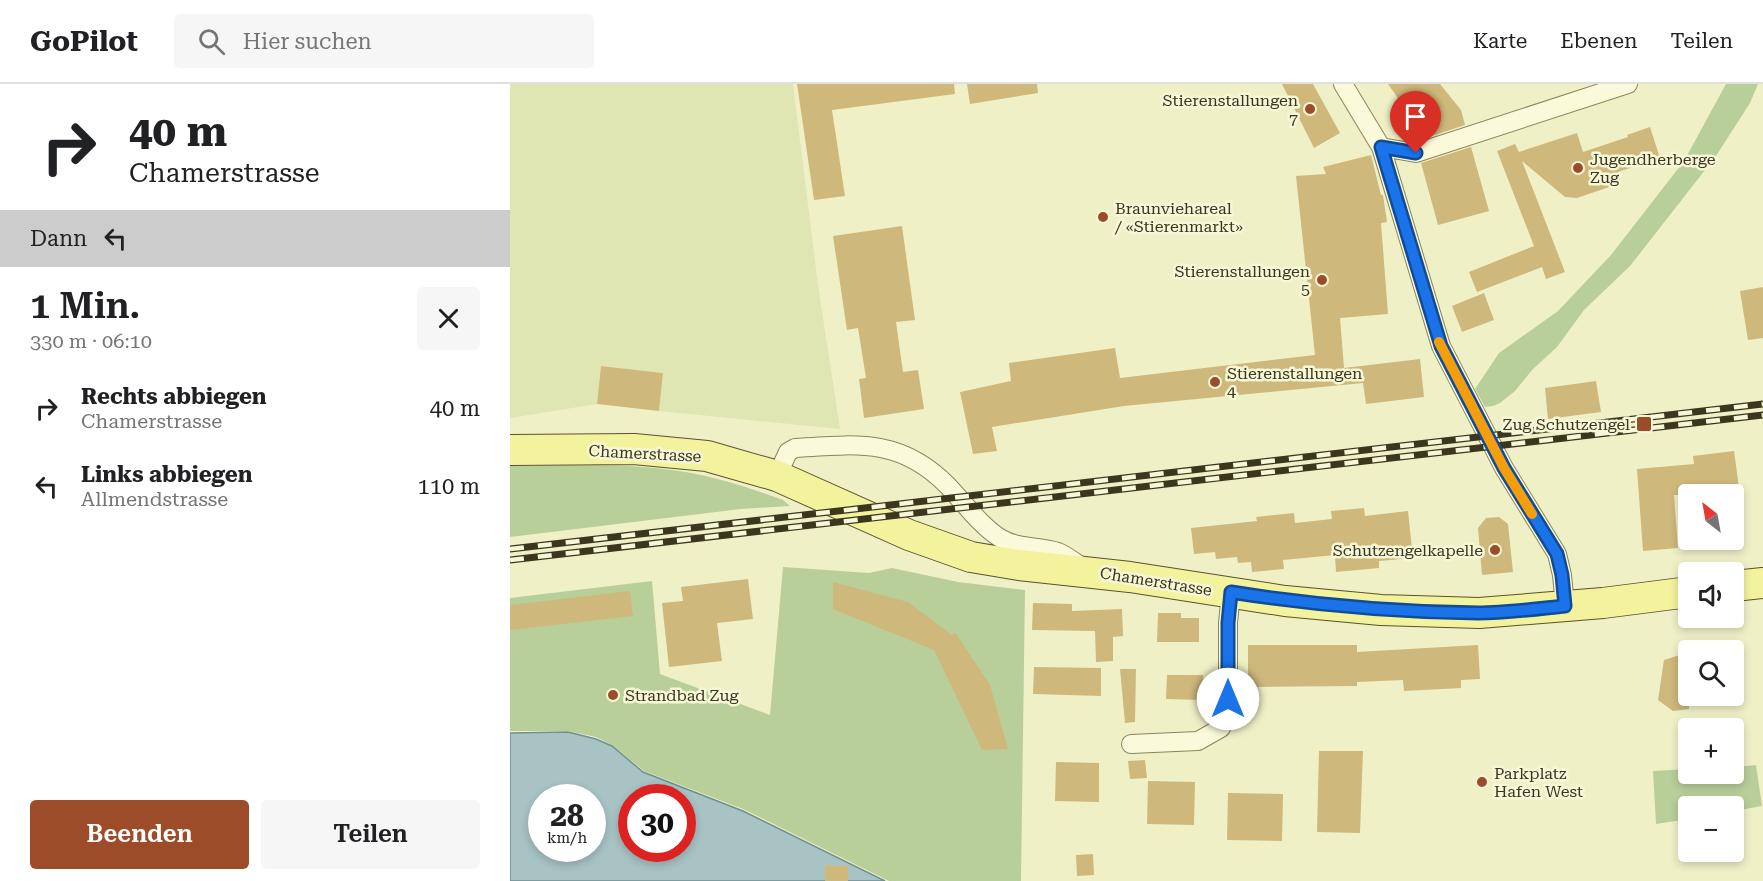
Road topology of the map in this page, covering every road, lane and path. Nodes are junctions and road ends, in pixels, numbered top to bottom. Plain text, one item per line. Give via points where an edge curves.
1 (1343, 84) edge
2 (1628, 84) edge
3 (1381, 147) junction
4 (510, 450) edge
5 (777, 476) junction
6 (1089, 571) junction
7 (1763, 583) edge
8 (1744, 585) edge
9 (1231, 592) junction
10 (1678, 593) edge
11 (1565, 606) junction
12 (1131, 744) dead end

1 - 3 street
2 - 3 street via 1416,153
3 - 11 street via 1441,346 1504,468 1557,554
4 - 5 main road, Chamerstrasse via 634,449 695,454
5 - 6 main road, Chamerstrasse via 902,532 971,556
5 - 6 street, Chamerstrasse via 788,452 795,448 886,448 914,459 938,476 997,536 1009,543 1059,552
6 - 9 main road, Chamerstrasse
7 - 8 main road
9 - 11 main road, Chamerstrasse via 1381,610 1479,613
9 - 12 street via 1228,699 1221,728 1198,741
10 - 11 main road, Chamerstrasse

